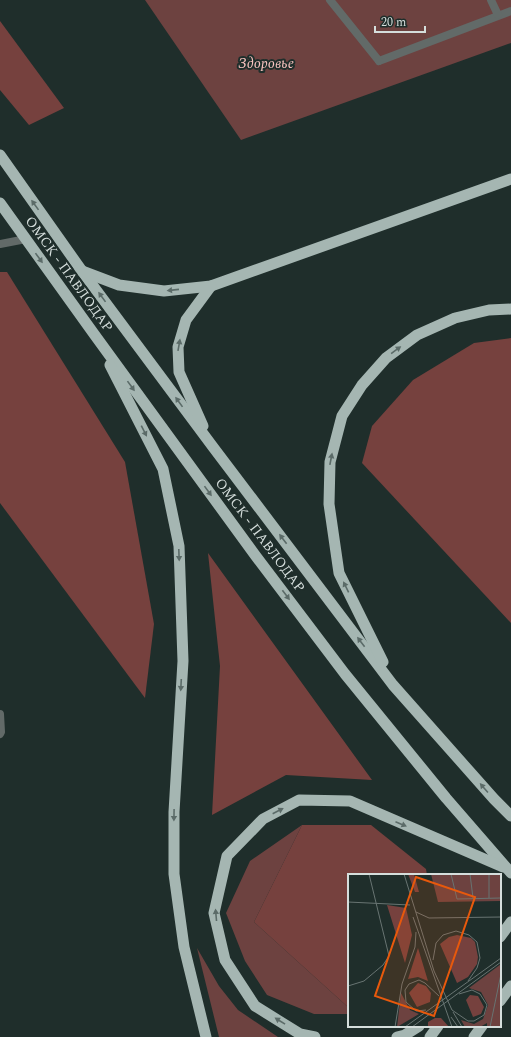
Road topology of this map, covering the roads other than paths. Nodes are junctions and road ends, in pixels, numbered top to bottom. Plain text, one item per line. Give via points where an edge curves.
1 (330, 0) edge
2 (491, 0) edge
3 (511, 11) edge
4 (498, 15) junction
5 (0, 155) edge
6 (511, 179) edge
7 (0, 203) edge
8 (26, 239) junction
9 (0, 244) edge
10 (82, 271) junction
11 (211, 286) junction
12 (511, 309) edge
13 (94, 334) junction
14 (212, 447) junction
15 (393, 685) junction
16 (0, 714) edge
17 (0, 734) edge
18 (511, 816) edge
19 (509, 871) edge
20 (511, 922) edge
21 (501, 936) edge
22 (511, 986) edge
23 (501, 1000) edge
24 (417, 1027) edge
25 (437, 1027) edge
26 (206, 1037) edge
27 (315, 1037) edge
28 (397, 1037) edge
29 (430, 1037) edge

1 - 4 street via 379,61
2 - 4 street
3 - 4 street
10 -> 5 highway, ОМСК - ПАВЛОДАР
6 - 11 highway
7 - 8 highway, ОМСК - ПАВЛОДАР
8 - 9 street
8 -> 13 highway, ОМСК - ПАВЛОДАР
11 -> 10 highway via 164,291 119,285
14 -> 10 highway, ОМСК - ПАВЛОДАР
14 -> 11 highway via 179,372 178,347 186,320
15 -> 12 highway via 339,573 329,504 330,462 342,416 362,385 386,358 417,335 455,318 490,310
13 -> 19 highway, ОМСК - ПАВЛОДАР via 345,674
13 -> 26 highway via 163,469 179,546 183,661 174,812 174,874 184,948
15 -> 14 highway, ОМСК - ПАВЛОДАР
18 -> 15 highway, ОМСК - ПАВЛОДАР
16 - 17 street
27 -> 19 highway via 300,1034 255,1006 225,960 214,912 227,856 263,819 299,800 350,802
20 - 21 highway
22 - 23 highway
24 - 28 highway
25 - 29 highway

